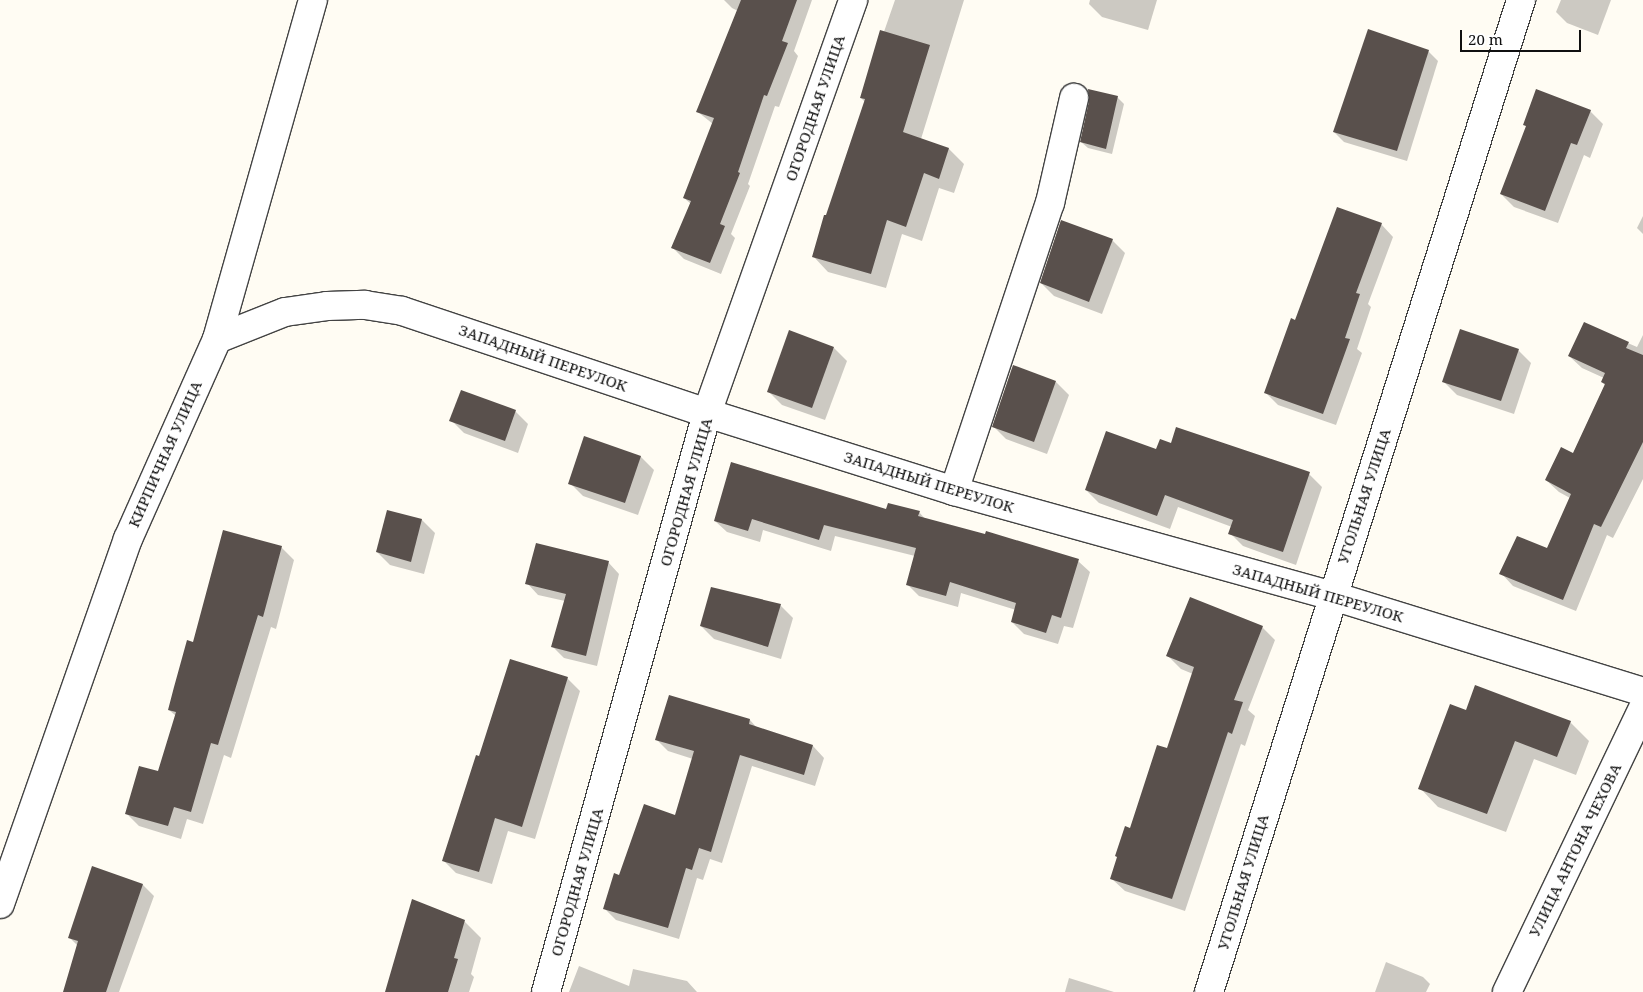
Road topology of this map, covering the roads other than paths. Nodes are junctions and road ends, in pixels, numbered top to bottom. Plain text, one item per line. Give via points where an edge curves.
1 (314, 0) edge
2 (853, 0) edge
3 (1521, 0) edge
4 (1074, 98) dead end
5 (217, 339) junction
6 (707, 413) junction
7 (954, 491) junction
8 (1333, 596) junction
9 (1643, 692) edge
10 (1643, 708) edge
11 (0, 904) edge
12 (546, 992) edge
13 (1208, 992) edge
14 (1507, 992) edge

1 - 5 street, КИРПИЧНАЯ УЛИЦА
2 - 6 street, ОГОРОДНАЯ УЛИЦА
3 - 8 street, УГОЛЬНАЯ УЛИЦА
4 - 7 street via 1050,203
5 - 6 street, ЗАПАДНЫЙ ПЕРЕУЛОК via 286,312 365,305 402,311
5 - 11 street, КИРПИЧНАЯ УЛИЦА via 128,539
6 - 7 street, ЗАПАДНЫЙ ПЕРЕУЛОК
6 - 12 street, ОГОРОДНАЯ УЛИЦА
7 - 8 street, ЗАПАДНЫЙ ПЕРЕУЛОК
8 - 9 street, ЗАПАДНЫЙ ПЕРЕУЛОК
8 - 13 street, УГОЛЬНАЯ УЛИЦА
10 - 14 street, УЛИЦА АНТОНА ЧЕХОВА

